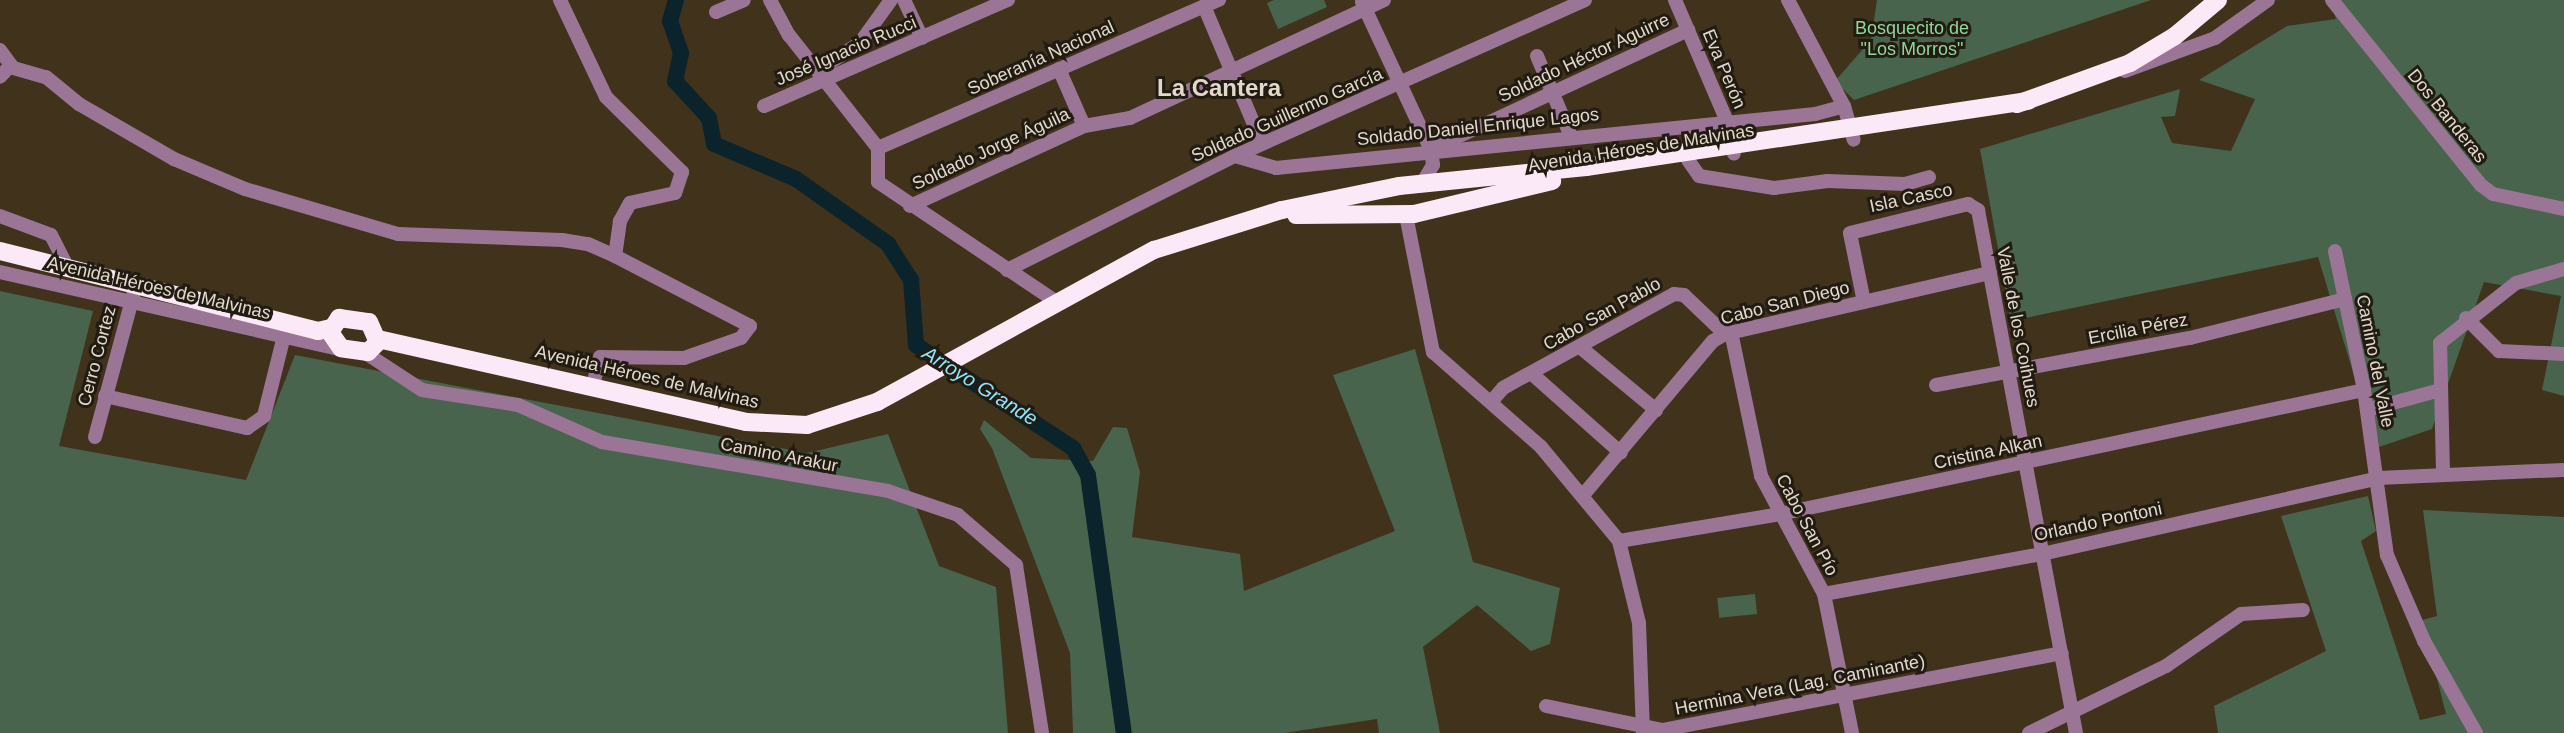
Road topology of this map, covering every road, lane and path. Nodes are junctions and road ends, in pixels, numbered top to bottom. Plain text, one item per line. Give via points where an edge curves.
1 (560, 0) edge
2 (744, 0) edge
3 (770, 0) edge
4 (891, 0) edge
5 (904, 0) edge
6 (1008, 0) edge
7 (1219, 0) edge
8 (1384, 0) edge
9 (1585, 0) edge
10 (1675, 0) edge
11 (1788, 0) edge
12 (2218, 0) edge
13 (2268, 0) edge
14 (2332, 0) edge
15 (1363, 4) edge
16 (1204, 6) junction
17 (716, 12) dead end
18 (1688, 30) junction
19 (922, 38) junction
20 (0, 50) edge
21 (1537, 56) dead end
22 (1059, 69) junction
23 (1231, 70) junction
24 (5, 72) edge
25 (823, 75) junction
26 (2091, 80) junction
27 (1399, 85) junction
28 (1552, 93) junction
29 (764, 105) dead end
30 (1844, 106) junction
31 (1727, 120) junction
32 (1084, 126) junction
33 (1570, 134) junction
34 (1853, 134) junction
35 (1262, 143) junction
36 (878, 148) junction
37 (1733, 148) junction
38 (1431, 150) junction
39 (1235, 156) junction
40 (1688, 160) junction
41 (1433, 165) junction
42 (1929, 177) dead end
43 (1452, 180) junction
44 (1422, 183) junction
45 (1399, 186) junction
46 (910, 206) junction
47 (1458, 207) junction
48 (2564, 209) edge
49 (1977, 210) joint
50 (1434, 211) junction
51 (1403, 215) junction
52 (0, 216) edge
53 (1258, 218) junction
54 (1412, 235) junction
55 (0, 251) edge
56 (2335, 251) dead end
57 (615, 256) junction
58 (67, 267) junction
59 (2564, 269) edge
60 (1007, 270) junction
61 (0, 272) edge
62 (1990, 273) junction
63 (136, 285) junction
64 (2345, 299) junction
65 (1055, 301) junction
66 (1864, 302) junction
67 (129, 304) junction
68 (2466, 318) junction
69 (331, 328) junction
70 (1728, 333) junction
71 (283, 339) junction
72 (378, 339) junction
73 (1580, 347) junction
74 (344, 350) junction
75 (364, 352) junction
76 (2564, 354) edge
77 (2008, 371) junction
78 (1531, 373) junction
79 (1936, 385) dead end
80 (593, 386) junction
81 (2364, 390) junction
82 (2440, 390) junction
83 (105, 396) junction
84 (1491, 402) junction
85 (1656, 410) junction
86 (2367, 410) junction
87 (95, 437) dead end
88 (1621, 453) junction
89 (2025, 463) junction
90 (2564, 470) edge
91 (2443, 472) junction
92 (2378, 478) junction
93 (1584, 494) junction
94 (1780, 514) junction
95 (1618, 541) junction
96 (2042, 554) junction
97 (1824, 594) junction
98 (2303, 610) dead end
99 (2062, 653) junction
100 (1846, 693) junction
101 (1546, 706) dead end
102 (2071, 709) junction
103 (1643, 731) edge
104 (1042, 733) edge
105 (1852, 733) edge
106 (2029, 733) edge
107 (2076, 733) edge
108 (2476, 733) edge

1 - 57 street via 606,98 682,172 675,193 630,203 620,221
2 - 17 street
3 - 25 street
4 - 25 street via 860,43
5 - 19 street
6 - 19 street, José Ignacio Rucci
7 - 16 street, Soberanía Nacional
8 - 15 street, Soldado Jorge Águila
9 - 27 street, Soldado Guillermo García
10 - 18 street, Eva Perón
11 - 30 street
12 - 26 highway, Avenida Héroes de Malvinas via 2154,50
13 - 26 street via 2188,51
14 - 48 street, Dos Banderas via 2481,185 2493,194
15 - 23 street, Soldado Jorge Águila
15 - 27 street
16 - 22 street, Soberanía Nacional
16 - 23 street
18 - 28 street, Soldado Héctor Aguirre
18 - 31 street, Eva Perón
19 - 25 street, José Ignacio Rucci
20 - 24 street
21 - 28 street
22 - 32 street
22 - 36 street, Soberanía Nacional
23 - 32 street, Soldado Jorge Águila via 1130,118
23 - 35 street
24 - 57 street via 46,77 79,104 174,159 245,189 398,234 562,240
25 - 29 street, José Ignacio Rucci
25 - 36 street
26 - 34 highway, Avenida Héroes de Malvinas via 2028,100
27 - 35 street, Soldado Guillermo García
27 - 38 street
28 - 33 street
28 - 38 street, Soldado Héctor Aguirre
30 - 31 street, Soldado Daniel Enrique Lagos via 1815,114
30 - 34 street
31 - 33 street, Soldado Daniel Enrique Lagos
31 - 37 street, Eva Perón
32 - 46 street, Soldado Jorge Águila
33 - 38 street, Soldado Daniel Enrique Lagos
34 - 37 highway, Avenida Héroes de Malvinas
35 - 39 street, Soldado Guillermo García
36 - 46 street via 878,182
37 - 40 highway, Avenida Héroes de Malvinas
37 - 43 highway, Avenida Héroes de Malvinas
38 - 39 street, Soldado Daniel Enrique Lagos via 1276,168
38 - 41 street
39 - 60 street, Soldado Guillermo García
40 - 42 street via 1699,176 1773,188 1828,181 1905,184
40 - 47 highway, Avenida Héroes de Malvinas via 1556,180
41 - 43 street
41 - 44 street
43 - 44 highway, Avenida Héroes de Malvinas
43 - 47 highway via 1462,193
44 - 45 highway, Avenida Héroes de Malvinas
45 - 51 highway via 1394,203
45 - 53 highway, Avenida Héroes de Malvinas
46 - 60 street
47 - 50 highway, Avenida Héroes de Malvinas
49 - 62 street, Valle de los Coihues
49 - 66 street, Isla Casco via 1968,204 1850,233
50 - 51 highway, Avenida Héroes de Malvinas
50 - 54 street
51 - 53 highway, Avenida Héroes de Malvinas
51 - 54 street
52 - 58 street via 51,235
53 - 65 highway, Avenida Héroes de Malvinas via 1154,250
54 - 84 street via 1432,352
55 - 58 highway, Avenida Héroes de Malvinas
56 - 64 street, Camino del Valle
57 - 80 street via 747,323 750,330 684,358 600,357
58 - 63 highway, Avenida Héroes de Malvinas
59 - 68 street via 2516,283
60 - 65 street
61 - 67 street, Avenida Héroes de Malvinas
62 - 66 street, Cabo San Diego
62 - 77 street, Valle de los Coihues
63 - 67 street, Cerro Cortez
63 - 69 highway, Avenida Héroes de Malvinas via 318,331
64 - 77 street, Ercilia Pérez via 2190,338
64 - 81 street, Camino del Valle
65 - 80 highway, Avenida Héroes de Malvinas via 899,390 838,419 791,426 746,422
66 - 70 street, Cabo San Diego
67 - 71 street, Avenida Héroes de Malvinas
67 - 83 street, Cerro Cortez
68 - 76 street via 2499,351
68 - 82 street via 2440,343
69 - 72 highway, Avenida Héroes de Malvinas via 339,318 362,319 375,327
69 - 74 highway via 335,343
70 - 73 street, Cabo San Pablo via 1679,293
70 - 85 street, Cabo San Diego via 1713,341
70 - 94 street, Cabo San Pío via 1758,464
71 - 74 street, Avenida Héroes de Malvinas
71 - 83 street via 264,416 247,428
72 - 75 highway
72 - 80 highway, Avenida Héroes de Malvinas
73 - 78 street, Cabo San Pablo
73 - 85 street
74 - 75 highway, Avenida Héroes de Malvinas
75 - 104 street, Camino Arakur via 422,390 518,405 602,442 888,491 958,515 1016,565
77 - 79 street, Ercilia Pérez
77 - 89 street, Valle de los Coihues
78 - 84 street, Cabo San Pablo via 1503,388
78 - 88 street
81 - 86 street, Camino del Valle
81 - 89 street, Cristina Alkan
82 - 86 street
82 - 91 street
83 - 87 street, Cerro Cortez
84 - 93 street
85 - 88 street, Cabo San Diego
86 - 92 street, Camino del Valle
88 - 93 street, Cabo San Diego
89 - 94 street, Cristina Alkan
89 - 96 street, Valle de los Coihues
90 - 91 street, Orlando Pontoni
91 - 92 street, Orlando Pontoni
92 - 96 street, Orlando Pontoni
92 - 108 street, Camino del Valle via 2392,571
93 - 95 street
94 - 95 street, Cristina Alkan
94 - 97 street, Cabo San Pío
95 - 103 street via 1639,622
96 - 97 street, Orlando Pontoni
96 - 99 street, Valle de los Coihues
97 - 100 street, Cabo San Pío
98 - 102 street via 2241,614 2166,666
99 - 100 street, Hermina Vera (Lag. Caminante)
99 - 102 street, Valle de los Coihues
100 - 103 street, Hermina Vera (Lag. Caminante)
100 - 105 street, Cabo San Pío
101 - 103 street, Hermina Vera (Lag. Caminante)
102 - 106 street
102 - 107 street, Valle de los Coihues

